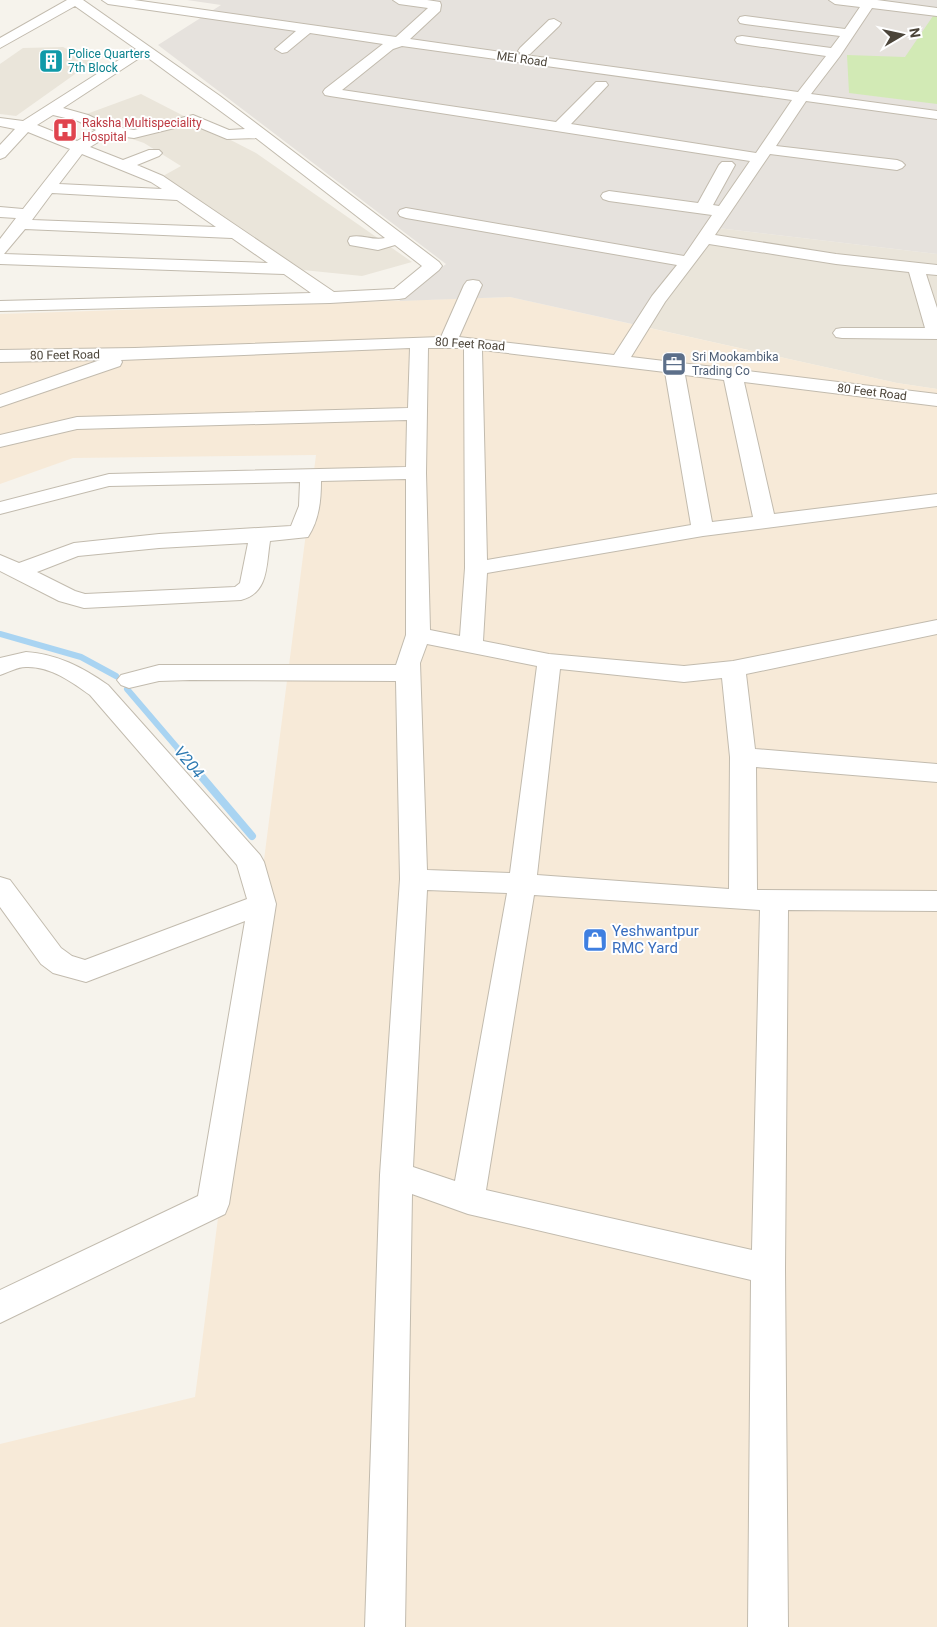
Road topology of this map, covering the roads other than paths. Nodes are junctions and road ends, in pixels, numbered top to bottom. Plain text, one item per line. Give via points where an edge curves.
1 (75, 0) edge
2 (108, 0) edge
3 (134, 0) edge
4 (399, 0) edge
5 (835, 0) edge
6 (437, 2) edge
7 (870, 2) edge
8 (937, 12) edge
9 (745, 20) dead end
10 (807, 22) dead end
11 (554, 23) dead end
12 (308, 28) junction
13 (851, 31) junction
14 (395, 40) junction
15 (742, 40) dead end
16 (0, 44) edge
17 (145, 49) junction
18 (282, 49) dead end
19 (526, 51) junction
20 (835, 52) junction
21 (601, 85) dead end
22 (804, 93) junction
23 (937, 108) edge
24 (228, 109) junction
25 (52, 110) junction
26 (937, 115) edge
27 (193, 119) junction
28 (0, 122) edge
29 (26, 126) junction
30 (560, 127) junction
31 (107, 130) junction
32 (259, 133) junction
33 (79, 147) junction
34 (640, 152) dead end
35 (154, 153) dead end
36 (0, 154) edge
37 (760, 159) junction
38 (124, 165) junction
39 (727, 165) junction
40 (896, 165) dead end
41 (826, 172) dead end
42 (48, 188) junction
43 (181, 195) junction
44 (609, 196) dead end
45 (703, 209) junction
46 (722, 211) junction
47 (0, 212) edge
48 (406, 213) dead end
49 (24, 219) junction
50 (234, 233) junction
51 (703, 238) junction
52 (399, 239) junction
53 (356, 241) dead end
54 (0, 250) edge
55 (0, 259) edge
56 (688, 262) junction
57 (93, 263) junction
58 (204, 268) junction
59 (916, 268) junction
60 (288, 269) junction
61 (937, 270) edge
62 (473, 285) dead end
63 (330, 298) junction
64 (186, 300) junction
65 (70, 304) junction
66 (0, 306) edge
67 (842, 333) dead end
68 (936, 334) edge
69 (419, 342) junction
70 (448, 342) junction
71 (473, 343) junction
72 (135, 354) junction
73 (0, 356) edge
74 (619, 361) junction
75 (674, 367) junction
76 (733, 375) junction
77 (937, 400) edge
78 (0, 401) edge
79 (417, 414) junction
80 (0, 441) edge
81 (416, 473) junction
82 (311, 474) junction
83 (937, 500) edge
84 (0, 508) edge
85 (765, 522) junction
86 (703, 530) junction
87 (260, 536) junction
88 (9, 567) edge
89 (476, 568) junction
90 (937, 627) edge
91 (418, 635) junction
92 (471, 645) junction
93 (549, 661) junction
94 (0, 667) edge
95 (733, 668) junction
96 (408, 674) junction
97 (129, 680) dead end
98 (743, 757) junction
99 (937, 769) edge
100 (937, 773) edge
101 (414, 879) junction
102 (522, 884) junction
103 (0, 887) edge
104 (759, 900) junction
105 (937, 901) edge
106 (262, 904) junction
107 (396, 1175) junction
108 (468, 1200) junction
109 (768, 1269) junction
110 (0, 1307) edge
111 (385, 1627) edge
112 (768, 1627) edge

1 - 16 street
1 - 17 street
2 - 12 street, MEI Road
3 - 14 street, MEI Road via 208,6
4 - 6 lane
5 - 7 street
6 - 14 street via 434,11
7 - 8 street
7 - 13 street
9 - 13 street
10 - 13 street
11 - 19 street
12 - 14 street, MEI Road
12 - 18 street
13 - 20 street
14 - 19 street, MEI Road
14 - 22 street, MEI Road
14 - 30 street via 330,92
15 - 20 street
17 - 24 street
17 - 25 street
19 - 22 street, MEI Road
20 - 22 street
21 - 30 street
22 - 23 street, MEI Road
22 - 26 street, MEI Road
22 - 37 street
24 - 27 street
24 - 32 street
25 - 29 street
25 - 31 street via 83,118
27 - 31 street via 134,134
27 - 32 street via 227,136
28 - 29 street
29 - 33 street
29 - 36 street
30 - 37 street
31 - 33 street
32 - 52 street
33 - 38 street
33 - 42 street
34 - 39 street
35 - 38 street
37 - 39 street
37 - 40 street
37 - 41 street
37 - 46 street
38 - 43 street via 157,179
39 - 45 street
42 - 43 street
42 - 49 street
43 - 50 street
44 - 45 street
45 - 46 street
46 - 51 street
47 - 49 street
48 - 56 street
49 - 50 street
49 - 54 street
50 - 60 street
51 - 56 street
51 - 59 street
52 - 53 street via 378,245
52 - 63 street via 433,266 399,294
55 - 57 street
56 - 74 street via 658,300
57 - 58 street
57 - 65 street
58 - 60 street
58 - 64 street
59 - 61 street
59 - 68 street
60 - 63 street
62 - 70 street
63 - 64 street
64 - 65 street
65 - 66 street
67 - 68 street
69 - 70 street, 80 Feet Road
69 - 72 street, 80 Feet Road
69 - 79 street
70 - 71 street, 80 Feet Road
71 - 74 street, 80 Feet Road
71 - 89 street
72 - 73 street, 80 Feet Road
72 - 78 street
74 - 75 street, 80 Feet Road
75 - 76 street, 80 Feet Road
75 - 86 street
76 - 77 street, 80 Feet Road
76 - 85 street
79 - 80 street via 77,423
79 - 81 street
81 - 82 street
81 - 91 street
82 - 84 street via 109,480
82 - 87 street via 310,506 300,532
83 - 85 street
85 - 86 street
86 - 89 street
87 - 88 street via 159,540 74,550
87 - 88 street via 251,586 241,593 84,601
89 - 92 street
90 - 95 street
91 - 92 street
91 - 96 street via 408,663
92 - 93 street
93 - 95 street via 684,674
93 - 102 street
94 - 106 street via 10,661 32,659 52,663 80,676 99,690 250,862
95 - 98 street
96 - 97 street via 190,672 159,673
96 - 101 street
98 - 100 street
98 - 104 street
99 - 100 street
101 - 102 street
101 - 107 street
102 - 104 street
102 - 108 street
103 - 106 street via 51,956 63,965 86,971
104 - 105 street
104 - 109 street
106 - 110 street via 213,1204
107 - 108 street
107 - 111 street
108 - 109 street
109 - 112 street

